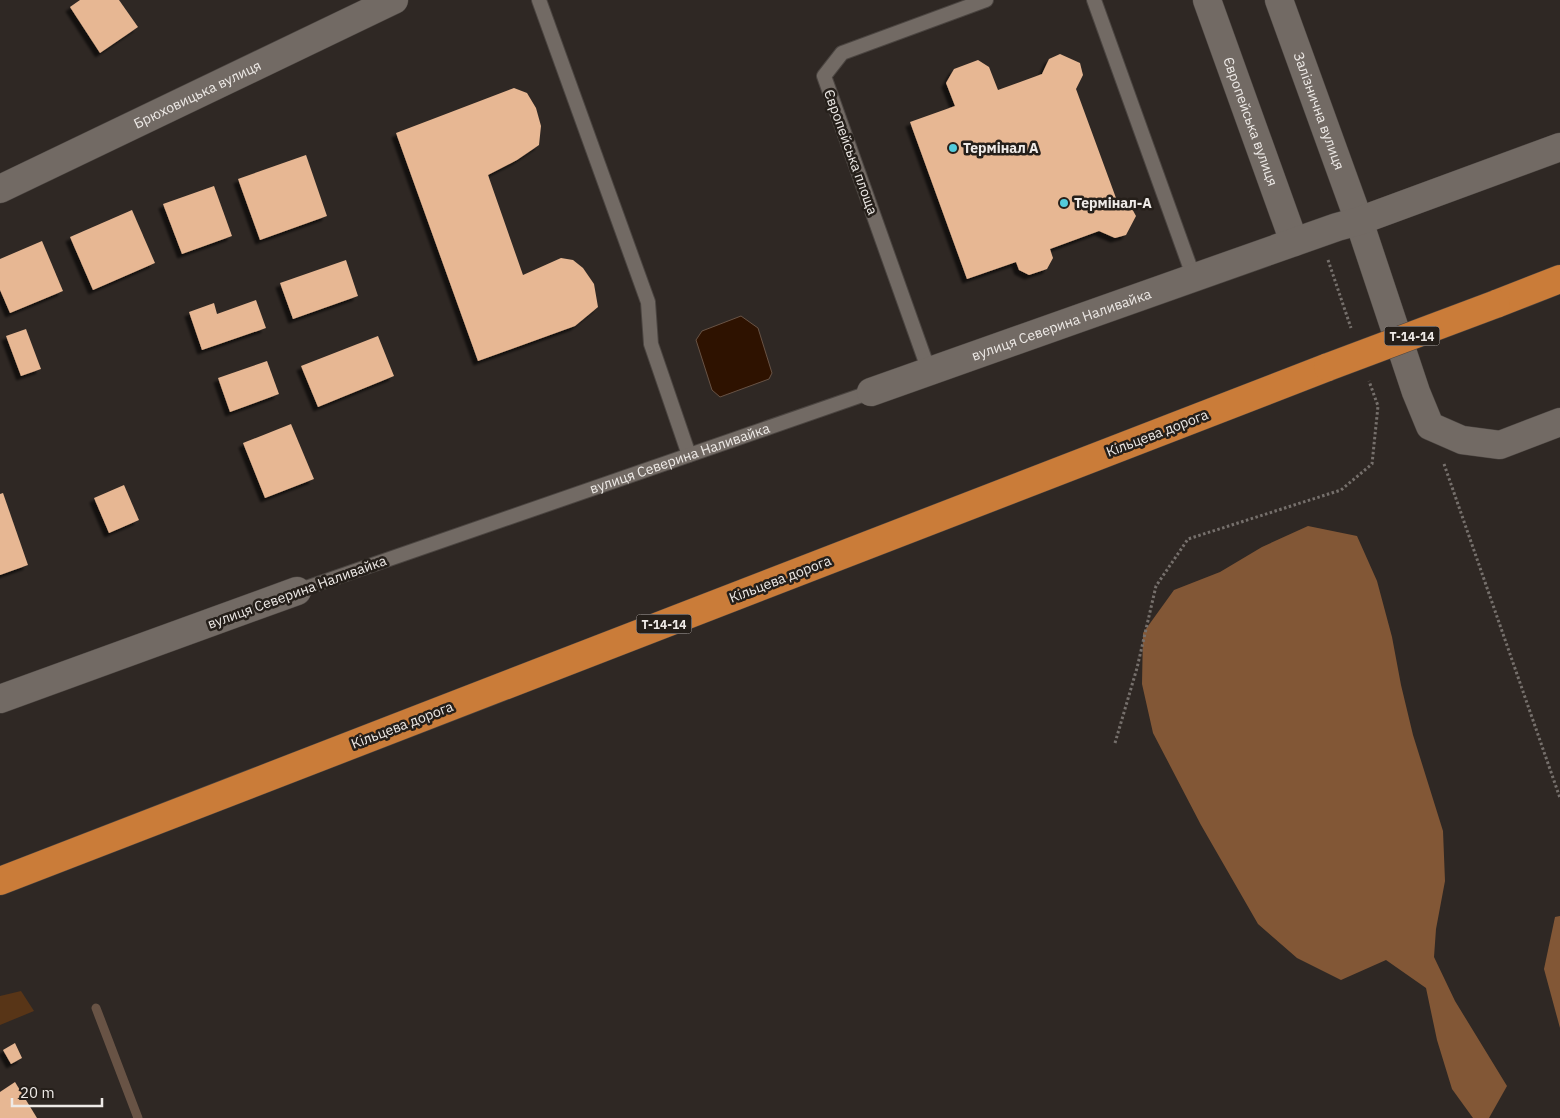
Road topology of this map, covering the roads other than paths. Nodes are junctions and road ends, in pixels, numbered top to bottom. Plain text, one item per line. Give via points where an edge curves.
1 (394, 0) edge
2 (539, 0) edge
3 (986, 0) edge
4 (1094, 0) edge
5 (1207, 0) edge
6 (1279, 0) edge
7 (1560, 147) edge
8 (0, 189) edge
9 (1359, 221) junction
10 (1307, 238) junction
11 (1194, 278) junction
12 (1560, 279) edge
13 (929, 372) junction
14 (871, 392) joint
15 (1560, 422) edge
16 (689, 455) junction
17 (297, 591) joint
18 (0, 699) edge
19 (0, 881) edge

1 - 8 street, Брюховицька вулиця
2 - 16 lane via 648,302 651,344
3 - 13 lane, Європейська площа via 842,53 824,76
4 - 11 lane
5 - 10 street, Європейська вулиця
6 - 9 street, Залізнична вулиця
7 - 9 street, вулиця Северина Наливайка
9 - 10 street, вулиця Северина Наливайка
9 - 15 street, Залізнична вулиця via 1430,426 1462,440 1500,445
10 - 11 street, вулиця Северина Наливайка
11 - 13 street, вулиця Северина Наливайка
12 - 19 highway, Кільцева дорога / Т-14-14, bridge
13 - 14 street, вулиця Северина Наливайка
14 - 16 lane, вулиця Северина Наливайка
16 - 17 lane, вулиця Северина Наливайка
17 - 18 street, вулиця Северина Наливайка

